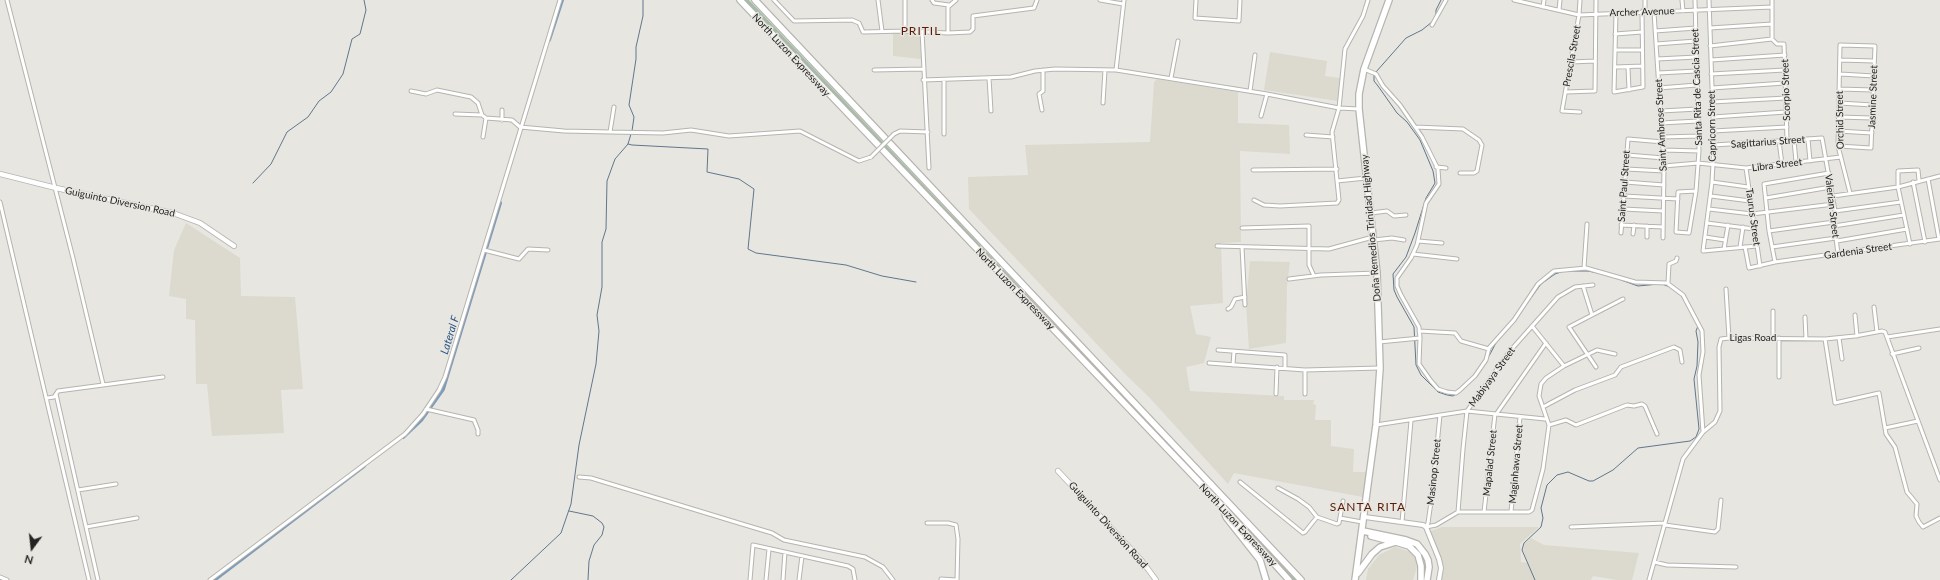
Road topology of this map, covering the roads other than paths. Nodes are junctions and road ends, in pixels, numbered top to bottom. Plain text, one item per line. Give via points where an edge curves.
1 (7, 0) edge
2 (560, 0) edge
3 (740, 0) edge
4 (755, 0) edge
5 (774, 0) edge
6 (878, 0) edge
7 (905, 0) edge
8 (932, 0) edge
9 (956, 0) edge
10 (1036, 0) edge
11 (1100, 0) edge
12 (1104, 0) edge
13 (1196, 0) edge
14 (1240, 0) edge
15 (1368, 0) edge
16 (1389, 0) edge
17 (1446, 0) edge
18 (1514, 0) edge
19 (1544, 0) edge
20 (1560, 0) edge
21 (1580, 0) edge
22 (1596, 0) edge
23 (1645, 0) edge
24 (1682, 0) edge
25 (1695, 0) edge
26 (1709, 0) edge
27 (1772, 0) edge
28 (1525, 1) edge
29 (1124, 2) edge
30 (948, 5) junction
31 (1543, 7) junction
32 (1772, 7) junction
33 (1559, 10) junction
34 (1695, 10) junction
35 (1709, 10) junction
36 (1683, 11) junction
37 (1642, 12) junction
38 (1654, 12) junction
39 (1596, 14) junction
40 (1616, 14) junction
41 (1579, 15) junction
42 (1772, 24) junction
43 (1432, 25) dead end
44 (1696, 28) junction
45 (1710, 28) junction
46 (882, 31) junction
47 (905, 31) junction
48 (922, 31) junction
49 (1655, 31) junction
50 (1642, 32) junction
51 (948, 33) junction
52 (1615, 34) junction
53 (1772, 39) junction
54 (1178, 40) dead end
55 (1696, 41) junction
56 (1656, 44) junction
57 (1710, 46) junction
58 (1875, 46) joint
59 (1615, 50) junction
60 (1642, 50) junction
61 (1255, 55) dead end
62 (1785, 55) junction
63 (1696, 57) junction
64 (1657, 59) junction
65 (1595, 60) junction
66 (1711, 60) junction
67 (1840, 60) junction
68 (1874, 61) junction
69 (1571, 62) junction
70 (1628, 66) junction
71 (1643, 66) junction
72 (1615, 67) junction
73 (923, 69) junction
74 (1364, 69) junction
75 (874, 70) dead end
76 (1043, 70) junction
77 (1105, 70) junction
78 (1116, 70) junction
79 (1785, 70) junction
80 (1697, 72) junction
81 (1658, 73) junction
82 (1711, 74) junction
83 (1840, 74) junction
84 (1874, 76) junction
85 (989, 78) junction
86 (1171, 78) junction
87 (923, 80) junction
88 (944, 80) junction
89 (1785, 83) junction
90 (1697, 85) junction
91 (1659, 88) junction
92 (1712, 88) junction
93 (1839, 89) junction
94 (1629, 90) junction
95 (1873, 90) junction
96 (411, 91) dead end
97 (1250, 91) junction
98 (1566, 92) junction
99 (1267, 94) junction
100 (1786, 98) junction
101 (1712, 102) junction
102 (1103, 103) dead end
103 (1839, 103) junction
104 (1873, 105) junction
105 (614, 107) dead end
106 (1339, 108) junction
107 (1359, 109) junction
108 (1698, 109) junction
109 (502, 110) dead end
110 (1042, 110) dead end
111 (990, 111) dead end
112 (1660, 111) junction
113 (1580, 112) dead end
114 (1786, 112) junction
115 (454, 114) dead end
116 (482, 115) junction
117 (1261, 116) dead end
118 (1713, 117) junction
119 (1838, 117) junction
120 (486, 118) junction
121 (1872, 118) junction
122 (502, 120) junction
123 (1698, 121) junction
124 (1661, 123) junction
125 (521, 127) junction
126 (1415, 127) junction
127 (1787, 127) junction
128 (1713, 131) junction
129 (1838, 131) junction
130 (610, 132) junction
131 (928, 132) junction
132 (1872, 132) junction
133 (944, 134) dead end
134 (1306, 135) dead end
135 (1699, 136) junction
136 (483, 137) dead end
137 (1333, 137) junction
138 (1662, 137) junction
139 (1822, 138) joint
140 (1808, 139) junction
141 (1787, 140) junction
142 (1794, 140) junction
143 (1779, 141) junction
144 (1663, 142) junction
145 (1714, 145) junction
146 (1838, 146) junction
147 (1663, 150) junction
148 (1699, 151) junction
149 (1627, 155) junction
150 (1841, 157) junction
151 (1664, 158) junction
152 (1825, 158) junction
153 (1810, 161) junction
154 (1796, 162) junction
155 (1698, 163) junction
156 (1782, 164) junction
157 (1713, 165) junction
158 (1664, 166) junction
159 (929, 168) dead end
160 (1436, 168) junction
161 (1446, 168) dead end
162 (1746, 168) junction
163 (1337, 169) junction
164 (1626, 169) junction
165 (1253, 170) dead end
166 (1664, 172) junction
167 (1460, 173) dead end
168 (1829, 173) junction
169 (0, 174) edge
170 (1940, 176) edge
171 (1366, 178) junction
172 (1928, 179) junction
173 (1919, 180) junction
174 (1337, 181) junction
175 (1625, 182) junction
176 (1712, 182) junction
177 (1913, 182) junction
178 (1664, 185) junction
179 (1748, 187) junction
180 (1831, 187) junction
181 (1898, 187) junction
182 (56, 188) junction
183 (1696, 191) junction
184 (1850, 193) junction
185 (1624, 196) junction
186 (1711, 196) junction
187 (1833, 196) junction
188 (1766, 198) junction
189 (1663, 199) junction
190 (1254, 200) dead end
191 (1678, 200) junction
192 (1750, 201) junction
193 (0, 202) edge
194 (1901, 202) junction
195 (1834, 204) junction
196 (1709, 208) junction
197 (1622, 209) junction
198 (1663, 211) junction
199 (1835, 211) junction
200 (1371, 213) junction
201 (1767, 213) junction
202 (1752, 214) junction
203 (1406, 215) dead end
204 (1904, 215) junction
205 (1707, 222) junction
206 (1587, 224) dead end
207 (1621, 224) junction
208 (1834, 224) junction
209 (1634, 225) junction
210 (1728, 225) junction
211 (1647, 226) junction
212 (1663, 227) junction
213 (1743, 227) junction
214 (1242, 228) dead end
215 (1754, 229) junction
216 (1907, 229) junction
217 (1769, 230) junction
218 (1621, 233) dead end
219 (1633, 234) dead end
220 (1647, 237) dead end
221 (1705, 237) junction
222 (1662, 238) dead end
223 (1373, 239) junction
224 (1836, 239) junction
225 (1939, 239) edge
226 (1404, 240) dead end
227 (1725, 240) junction
228 (1418, 241) junction
229 (1925, 242) junction
230 (1442, 243) dead end
231 (1910, 244) junction
232 (234, 246) dead end
233 (1217, 246) dead end
234 (1757, 246) junction
235 (1242, 247) junction
236 (1740, 247) junction
237 (1745, 247) junction
238 (1772, 247) junction
239 (1308, 249) junction
240 (1724, 249) junction
241 (485, 250) junction
242 (548, 250) dead end
243 (1413, 254) junction
244 (1838, 254) junction
245 (1677, 258) dead end
246 (1457, 259) dead end
247 (1776, 262) junction
248 (1760, 266) junction
249 (1584, 268) junction
250 (1377, 273) junction
251 (1314, 276) junction
252 (1289, 279) dead end
253 (1668, 283) junction
254 (1593, 285) dead end
255 (1583, 286) junction
256 (1726, 288) dead end
257 (1245, 297) junction
258 (1623, 299) dead end
259 (1245, 305) dead end
260 (1874, 306) dead end
261 (1228, 309) dead end
262 (1773, 311) dead end
263 (1592, 315) junction
264 (1855, 315) dead end
265 (1805, 317) dead end
266 (1532, 326) junction
267 (1940, 329) edge
268 (1420, 331) junction
269 (1877, 332) junction
270 (1857, 336) junction
271 (1419, 338) junction
272 (1729, 338) junction
273 (1773, 338) junction
274 (1779, 338) junction
275 (1839, 338) junction
276 (1887, 338) junction
277 (1806, 339) junction
278 (1825, 339) junction
279 (1379, 342) junction
280 (1546, 343) junction
281 (1919, 348) dead end
282 (1489, 349) junction
283 (1218, 350) dead end
284 (1234, 351) junction
285 (1588, 354) junction
286 (1615, 354) dead end
287 (1892, 354) junction
288 (1842, 359) dead end
289 (1682, 362) dead end
290 (1209, 363) dead end
291 (1233, 365) junction
292 (1564, 366) junction
293 (1277, 367) junction
294 (1596, 367) dead end
295 (1285, 368) junction
296 (1380, 368) junction
297 (1305, 370) junction
298 (163, 377) dead end
299 (1779, 377) dead end
300 (102, 384) junction
301 (56, 394) junction
302 (1276, 394) dead end
303 (1305, 394) dead end
304 (47, 398) junction
305 (1543, 407) junction
306 (428, 410) junction
307 (1468, 411) junction
308 (1496, 414) junction
309 (1440, 415) junction
310 (1520, 417) junction
311 (1545, 419) junction
312 (1411, 421) junction
313 (1918, 421) junction
314 (1376, 425) junction
315 (1549, 425) junction
316 (1885, 428) junction
317 (1703, 432) junction
318 (478, 434) dead end
319 (1657, 434) dead end
320 (1058, 471) dead end
321 (579, 477) dead end
322 (1940, 480) edge
323 (1240, 482) dead end
324 (116, 484) dead end
325 (1278, 488) dead end
326 (78, 490) junction
327 (1721, 500) dead end
328 (1343, 501) dead end
329 (1224, 508) junction
330 (1458, 512) junction
331 (1484, 512) junction
332 (1512, 512) junction
333 (1317, 517) junction
334 (137, 518) dead end
335 (1340, 518) junction
336 (1940, 518) edge
337 (1364, 519) junction
338 (927, 522) dead end
339 (1402, 522) junction
340 (1665, 524) junction
341 (86, 527) junction
342 (1426, 527) junction
343 (1571, 527) dead end
344 (1363, 533) junction
345 (1396, 542) junction
346 (770, 549) junction
347 (785, 552) junction
348 (802, 556) junction
349 (1654, 562) junction
350 (1736, 567) dead end
351 (0, 577) edge
352 (1356, 578) edge
353 (941, 579) edge
354 (7, 580) edge
355 (89, 580) edge
356 (98, 580) edge
357 (210, 580) edge
358 (750, 580) edge
359 (766, 580) edge
360 (783, 580) edge
361 (799, 580) edge
362 (855, 580) edge
363 (893, 580) edge
364 (957, 580) edge
365 (1156, 580) edge
366 (1266, 580) edge
367 (1289, 580) edge
368 (1301, 580) edge
369 (1420, 580) edge
370 (1427, 580) edge
371 (1439, 580) edge
372 (1649, 580) edge

1 - 182 street
2 - 125 street
3 - 329 highway, North Luzon Expressway
4 - 368 highway, North Luzon Expressway
5 - 46 street via 794,21 852,20 858,23 863,32
6 - 46 street
7 - 47 street
8 - 30 street via 934,3
9 - 30 street
10 - 51 street via 1034,8 973,16 973,29 970,32
11 - 12 street
12 - 29 street
13 - 14 street via 1195,18 1239,21
15 - 106 street via 1363,16 1345,49
16 - 74 highway, Doña Remedios Trinidad Highway
17 - 43 street
18 - 28 street, Archer Avenue
19 - 31 street
20 - 33 street
21 - 41 street, Prescila Street
22 - 39 street
23 - 37 street
24 - 36 street
25 - 34 street, Santa Rita de Cascia Street
26 - 35 street, Capricorn Street
27 - 32 street
28 - 31 street, Archer Avenue
29 - 78 street
30 - 51 street
31 - 33 street, Archer Avenue
32 - 35 street, Archer Avenue
32 - 42 street
33 - 41 street, Archer Avenue
34 - 35 street, Archer Avenue
34 - 36 street, Archer Avenue
34 - 44 street, Santa Rita de Cascia Street
35 - 45 street, Capricorn Street
36 - 38 street, Archer Avenue
37 - 38 street, Archer Avenue
37 - 40 street, Archer Avenue
37 - 50 street
38 - 49 street, Saint Ambrose Street
39 - 40 street, Archer Avenue
39 - 41 street, Archer Avenue
39 - 65 street
40 - 52 street
41 - 69 street, Prescila Street
42 - 45 street
42 - 53 street
44 - 49 street
44 - 55 street, Santa Rita de Cascia Street
45 - 57 street, Capricorn Street
46 - 47 street
47 - 48 street
48 - 51 street
48 - 73 street
49 - 56 street, Saint Ambrose Street
50 - 52 street
50 - 60 street
52 - 59 street
53 - 57 street
53 - 62 street, Scorpio Street via 1777,44 1784,44
54 - 86 street
55 - 56 street
55 - 63 street, Santa Rita de Cascia Street
56 - 64 street, Saint Ambrose Street
57 - 66 street, Capricorn Street
58 - 67 street, Orchid Street via 1840,45
58 - 68 street, Jasmine Street
59 - 60 street
59 - 72 street
60 - 71 street
61 - 97 street
62 - 66 street
62 - 79 street, Scorpio Street
63 - 64 street
63 - 80 street, Santa Rita de Cascia Street
64 - 81 street, Saint Ambrose Street
65 - 69 street
65 - 98 street via 1595,91
66 - 82 street, Capricorn Street
67 - 68 street
67 - 83 street, Orchid Street
68 - 84 street, Jasmine Street
69 - 98 street, Prescila Street
70 - 71 street
70 - 72 street
70 - 94 street
71 - 94 street via 1643,87
72 - 94 street via 1614,92
73 - 75 street
73 - 87 street
74 - 107 highway, Doña Remedios Trinidad Highway via 1359,88
74 - 126 street via 1374,73
76 - 77 street
76 - 85 street
76 - 110 street via 1043,91 1039,94
77 - 78 street
77 - 102 street
78 - 86 street
79 - 82 street
79 - 89 street, Scorpio Street
80 - 81 street
80 - 90 street, Santa Rita de Cascia Street
81 - 91 street, Saint Ambrose Street
82 - 92 street, Capricorn Street
83 - 84 street
83 - 93 street, Orchid Street
84 - 95 street, Jasmine Street
85 - 88 street
85 - 111 street
86 - 97 street
87 - 88 street
87 - 131 street
88 - 133 street
89 - 92 street
89 - 100 street, Scorpio Street
90 - 91 street
90 - 108 street, Santa Rita de Cascia Street
91 - 112 street, Saint Ambrose Street
92 - 101 street, Capricorn Street
93 - 95 street
93 - 103 street, Orchid Street
95 - 104 street, Jasmine Street
96 - 116 street via 426,94 437,90 471,97 478,103
97 - 99 street
98 - 113 street, Prescila Street via 1562,111
99 - 106 street
99 - 117 street
100 - 101 street
100 - 114 street, Scorpio Street
101 - 118 street, Capricorn Street
103 - 104 street
103 - 119 street, Orchid Street
104 - 121 street, Jasmine Street
105 - 130 street
106 - 107 street
106 - 137 street
107 - 171 highway, Doña Remedios Trinidad Highway
108 - 112 street
108 - 123 street, Santa Rita de Cascia Street
109 - 122 street
112 - 124 street, Saint Ambrose Street
114 - 118 street
114 - 127 street, Scorpio Street
115 - 116 street
116 - 120 street
118 - 128 street, Capricorn Street
119 - 121 street
119 - 129 street, Orchid Street
120 - 122 street
120 - 136 street
121 - 132 street, Jasmine Street
122 - 125 street via 512,120
123 - 124 street
123 - 135 street, Santa Rita de Cascia Street
124 - 138 street, Saint Ambrose Street
125 - 130 street
125 - 241 street
126 - 160 street
126 - 167 street via 1463,129 1479,140 1482,145 1477,171
127 - 128 street
127 - 141 street, Scorpio Street
128 - 145 street, Capricorn Street
129 - 132 street
129 - 146 street, Orchid Street
130 - 131 street, bridge via 663,133 691,130 729,136 800,131 858,161 871,157 900,131
131 - 159 street
132 - 146 street, Jasmine Street via 1871,148
134 - 137 street
135 - 138 street
135 - 148 street, Santa Rita de Cascia Street
137 - 163 street
138 - 144 street, Saint Ambrose Street
139 - 140 street, Sagittarius Street
139 - 152 street, Valerian Street
140 - 142 street, Sagittarius Street
140 - 153 street
141 - 142 street, Sagittarius Street
141 - 143 street, Sagittarius Street
142 - 154 street
143 - 145 street, Sagittarius Street
143 - 156 street
144 - 147 street, Saint Ambrose Street
144 - 149 street, Saint Paul Street via 1628,139
145 - 157 street, Capricorn Street
146 - 150 street, Orchid Street
147 - 148 street
147 - 151 street, Saint Ambrose Street
148 - 155 street, Santa Rita de Cascia Street
149 - 151 street
149 - 164 street, Saint Paul Street
150 - 152 street, Libra Street
150 - 184 street, Orchid Street
151 - 158 street, Saint Ambrose Street
152 - 153 street, Libra Street
152 - 168 street, Valerian Street
153 - 154 street, Libra Street
154 - 156 street, Libra Street
155 - 157 street, Libra Street
155 - 158 street, Libra Street
155 - 183 street, Santa Rita de Cascia Street
156 - 162 street, Libra Street
157 - 162 street, Libra Street
157 - 176 street, Capricorn Street
158 - 166 street, Saint Ambrose Street
160 - 161 street
160 - 228 street via 1440,178 1439,184 1426,203
162 - 179 street, Taurus Street
163 - 165 street
163 - 174 street
164 - 166 street
164 - 175 street, Saint Paul Street
166 - 178 street, Saint Ambrose Street
168 - 180 street, Valerian Street
168 - 188 street via 1764,184
169 - 182 main road, Guiguinto Diversion Road
170 - 172 street
171 - 174 street
171 - 200 highway, Doña Remedios Trinidad Highway
172 - 173 street
172 - 225 street
173 - 177 street
173 - 181 street via 1918,170 1898,171
174 - 190 street via 1337,203 1280,206 1264,205
175 - 178 street
175 - 185 street, Saint Paul Street
176 - 179 street
176 - 186 street, Capricorn Street
177 - 181 street
177 - 229 street
178 - 189 street, Saint Ambrose Street
179 - 192 street, Taurus Street
180 - 187 street, Valerian Street
180 - 188 street
181 - 184 street
181 - 194 street
182 - 232 main road, Guiguinto Diversion Road via 174,213 200,223
182 - 300 street
183 - 191 street via 1678,192
183 - 191 street, Santa Rita de Cascia Street via 1689,233 1676,232
184 - 187 street
185 - 189 street
185 - 197 street, Saint Paul Street
186 - 192 street
186 - 196 street, Capricorn Street
187 - 195 street, Valerian Street
188 - 201 street
189 - 191 street
189 - 198 street, Saint Ambrose Street
192 - 202 street, Taurus Street
193 - 304 street
194 - 199 street
194 - 204 street
195 - 199 street, Valerian Street
195 - 201 street
196 - 202 street
196 - 205 street, Capricorn Street
197 - 198 street
197 - 207 street, Saint Paul Street
198 - 212 street, Saint Ambrose Street
199 - 208 street, Valerian Street
200 - 203 street via 1387,211 1394,216
200 - 223 highway, Doña Remedios Trinidad Highway
201 - 202 street
201 - 217 street
202 - 215 street, Taurus Street
204 - 208 street
204 - 216 street
205 - 210 street
205 - 221 street, Capricorn Street
206 - 249 street
207 - 209 street
207 - 218 street, Saint Paul Street
208 - 217 street
208 - 224 street, Valerian Street
209 - 211 street
209 - 219 street
210 - 213 street
210 - 227 street
211 - 212 street
211 - 220 street
212 - 222 street, Saint Ambrose Street
213 - 215 street
213 - 236 street
214 - 239 street via 1309,226
215 - 234 street, Taurus Street
216 - 224 street
216 - 231 street
217 - 238 street
221 - 227 street
221 - 240 street, Capricorn Street via 1703,251
223 - 226 street
223 - 239 street via 1329,249
223 - 250 highway, Doña Remedios Trinidad Highway
224 - 238 street
224 - 244 street, Valerian Street
225 - 229 street, Gardenia Street
227 - 240 street
228 - 230 street
228 - 243 street
229 - 231 street, Gardenia Street
231 - 244 street, Gardenia Street
233 - 235 street
234 - 237 street
234 - 248 street, Taurus Street
235 - 239 street
235 - 257 street
236 - 237 street
236 - 240 street
237 - 248 street via 1749,268
238 - 247 street
239 - 251 street via 1309,265
241 - 242 street via 519,259 528,249
241 - 306 street via 445,377
243 - 246 street
243 - 268 street via 1398,275 1397,286
244 - 247 street, Gardenia Street
245 - 253 street via 1669,264
247 - 248 street
249 - 253 street via 1635,282
249 - 282 street via 1554,271 1538,284 1514,320
250 - 251 street
250 - 279 highway, Doña Remedios Trinidad Highway
251 - 252 street
253 - 317 street via 1682,295 1702,331 1703,352 1699,375
254 - 255 street, Mabiyaya Street
255 - 263 street
255 - 266 street, Mabiyaya Street via 1565,291
256 - 272 street
257 - 259 street
257 - 261 street via 1235,299
258 - 263 street
260 - 269 street
262 - 273 street
263 - 285 street via 1569,327
264 - 270 street
265 - 277 street
266 - 280 street
266 - 307 street, Mabiyaya Street via 1510,351
267 - 276 street
268 - 271 street
268 - 282 street via 1455,333 1461,341
269 - 270 street, Ligas Road
269 - 276 street via 1885,332
270 - 275 street, Ligas Road
271 - 279 street
271 - 282 street via 1419,364 1424,373 1438,389 1452,393 1460,390 1475,376 1486,360
272 - 273 street, Ligas Road
272 - 317 street, Ligas Road via 1721,339 1719,347 1720,411 1715,422
273 - 274 street, Ligas Road
274 - 277 street, Ligas Road
274 - 299 street
275 - 278 street, Ligas Road
275 - 288 street
276 - 287 street
277 - 278 street, Ligas Road
278 - 316 street via 1835,403 1879,393
279 - 296 highway, Doña Remedios Trinidad Highway
280 - 292 street
280 - 308 street
281 - 287 street
283 - 284 street
284 - 291 street
284 - 295 street via 1285,355
285 - 286 street via 1597,350
285 - 292 street
285 - 294 street
287 - 313 street
289 - 305 street via 1680,350 1674,347 1621,366 1615,375 1575,390
290 - 291 street
291 - 293 street
292 - 305 street via 1540,384 1539,396
293 - 295 street
293 - 302 street
295 - 297 street
296 - 297 street
296 - 314 highway, Doña Remedios Trinidad Highway
297 - 303 street
298 - 300 street
300 - 301 street via 58,391
301 - 304 street
301 - 326 street
304 - 355 street
305 - 311 street
306 - 318 street via 474,420
306 - 357 street via 405,434
307 - 308 street
307 - 309 street
307 - 330 street, Mabiyaya Street
308 - 310 street
308 - 331 street, Mapalad Street
309 - 312 street
309 - 342 street, Masinop Street
310 - 311 street
310 - 332 street, Maginhawa Street
311 - 315 street
312 - 314 street
312 - 339 street
313 - 316 street
313 - 322 street
314 - 337 highway, Doña Remedios Trinidad Highway
315 - 319 street via 1566,420 1576,425 1627,405 1642,404
315 - 332 street via 1543,469 1532,510
316 - 336 street via 1888,439 1895,447 1907,492 1917,504 1916,516 1919,522 1923,527
317 - 340 street, Ligas Road via 1684,459
320 - 365 main road, Guiguinto Diversion Road
321 - 363 street via 591,478 772,533 784,540 865,557 883,567
323 - 333 street via 1302,533
324 - 326 street
325 - 333 street via 1309,507
326 - 341 street
327 - 340 street via 1718,529 1715,532
328 - 335 street
329 - 366 highway via 1226,517 1260,560
329 - 367 highway, North Luzon Expressway
330 - 331 street
330 - 342 street via 1436,525
331 - 332 street
333 - 335 street via 1338,524
334 - 341 street
335 - 337 street
337 - 339 main road
337 - 344 highway, Doña Remedios Trinidad Highway
338 - 364 street via 956,525
339 - 342 main road
340 - 343 street
340 - 349 street, Ligas Road
341 - 356 street
342 - 371 main road via 1439,559
344 - 345 highway
344 - 352 highway, Doña Remedios Trinidad Highway
344 - 370 highway via 1417,544 1428,560
345 - 352 highway via 1380,547 1372,554
345 - 369 highway via 1409,546 1418,555 1421,566
346 - 347 street
346 - 358 street via 753,545
346 - 359 street
347 - 348 street
347 - 360 street
348 - 361 street
348 - 362 street via 848,566 853,569
349 - 350 street via 1667,565
349 - 372 street, Ligas Road
351 - 354 street
353 - 364 street

